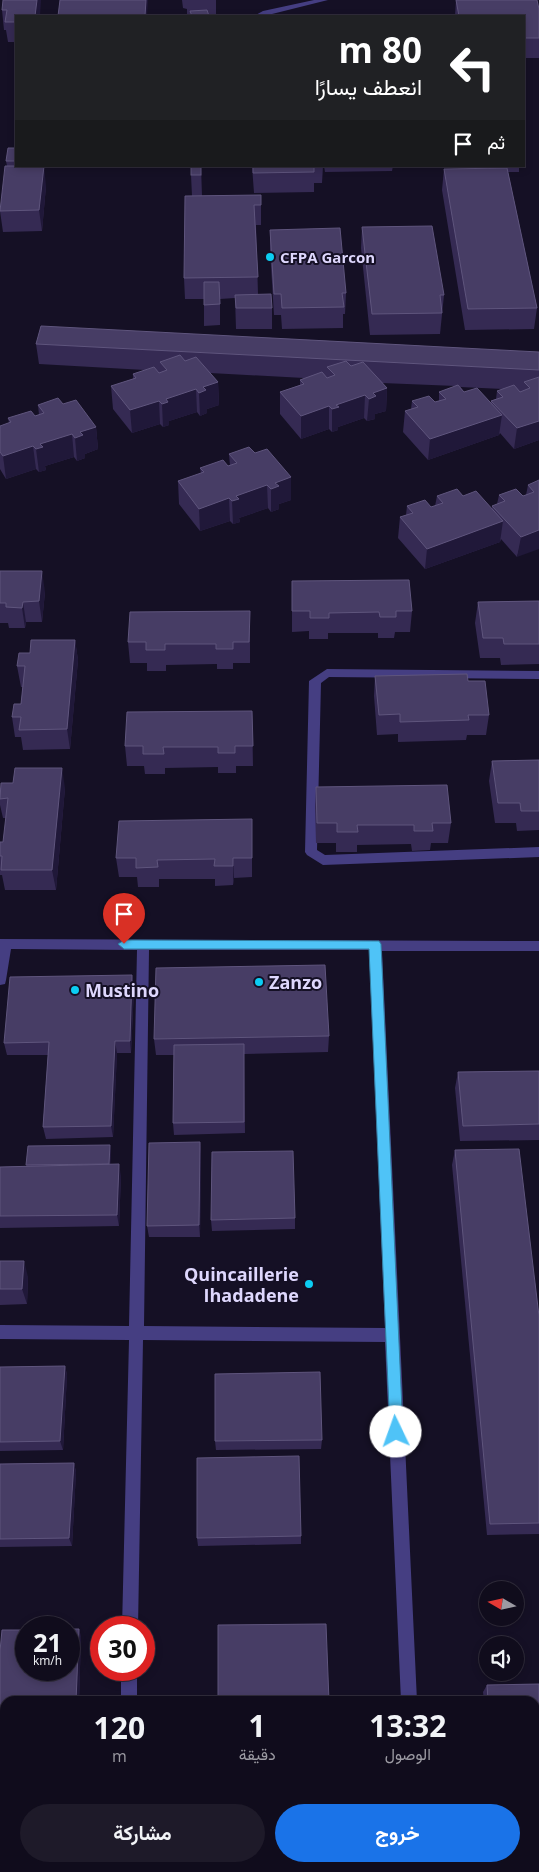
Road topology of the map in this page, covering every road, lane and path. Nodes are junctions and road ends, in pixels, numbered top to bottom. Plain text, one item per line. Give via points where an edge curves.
1 (324, 0) edge
2 (261, 15) edge
3 (539, 675) edge
4 (539, 852) edge
5 (2, 944) edge
6 (144, 944) junction
7 (375, 944) junction
8 (539, 946) edge
9 (0, 980) edge
10 (0, 1332) edge
11 (138, 1335) junction
12 (392, 1335) junction
13 (130, 1616) edge
14 (129, 1681) edge
15 (128, 1696) edge
16 (409, 1696) edge

1 - 2 street
3 - 4 street via 327,673 315,681 311,852 323,860
5 - 6 street
5 - 9 street
6 - 7 street
6 - 11 street via 138,1147
7 - 8 street
7 - 12 street
10 - 11 street
11 - 12 street
11 - 13 street
12 - 16 street
14 - 15 street

